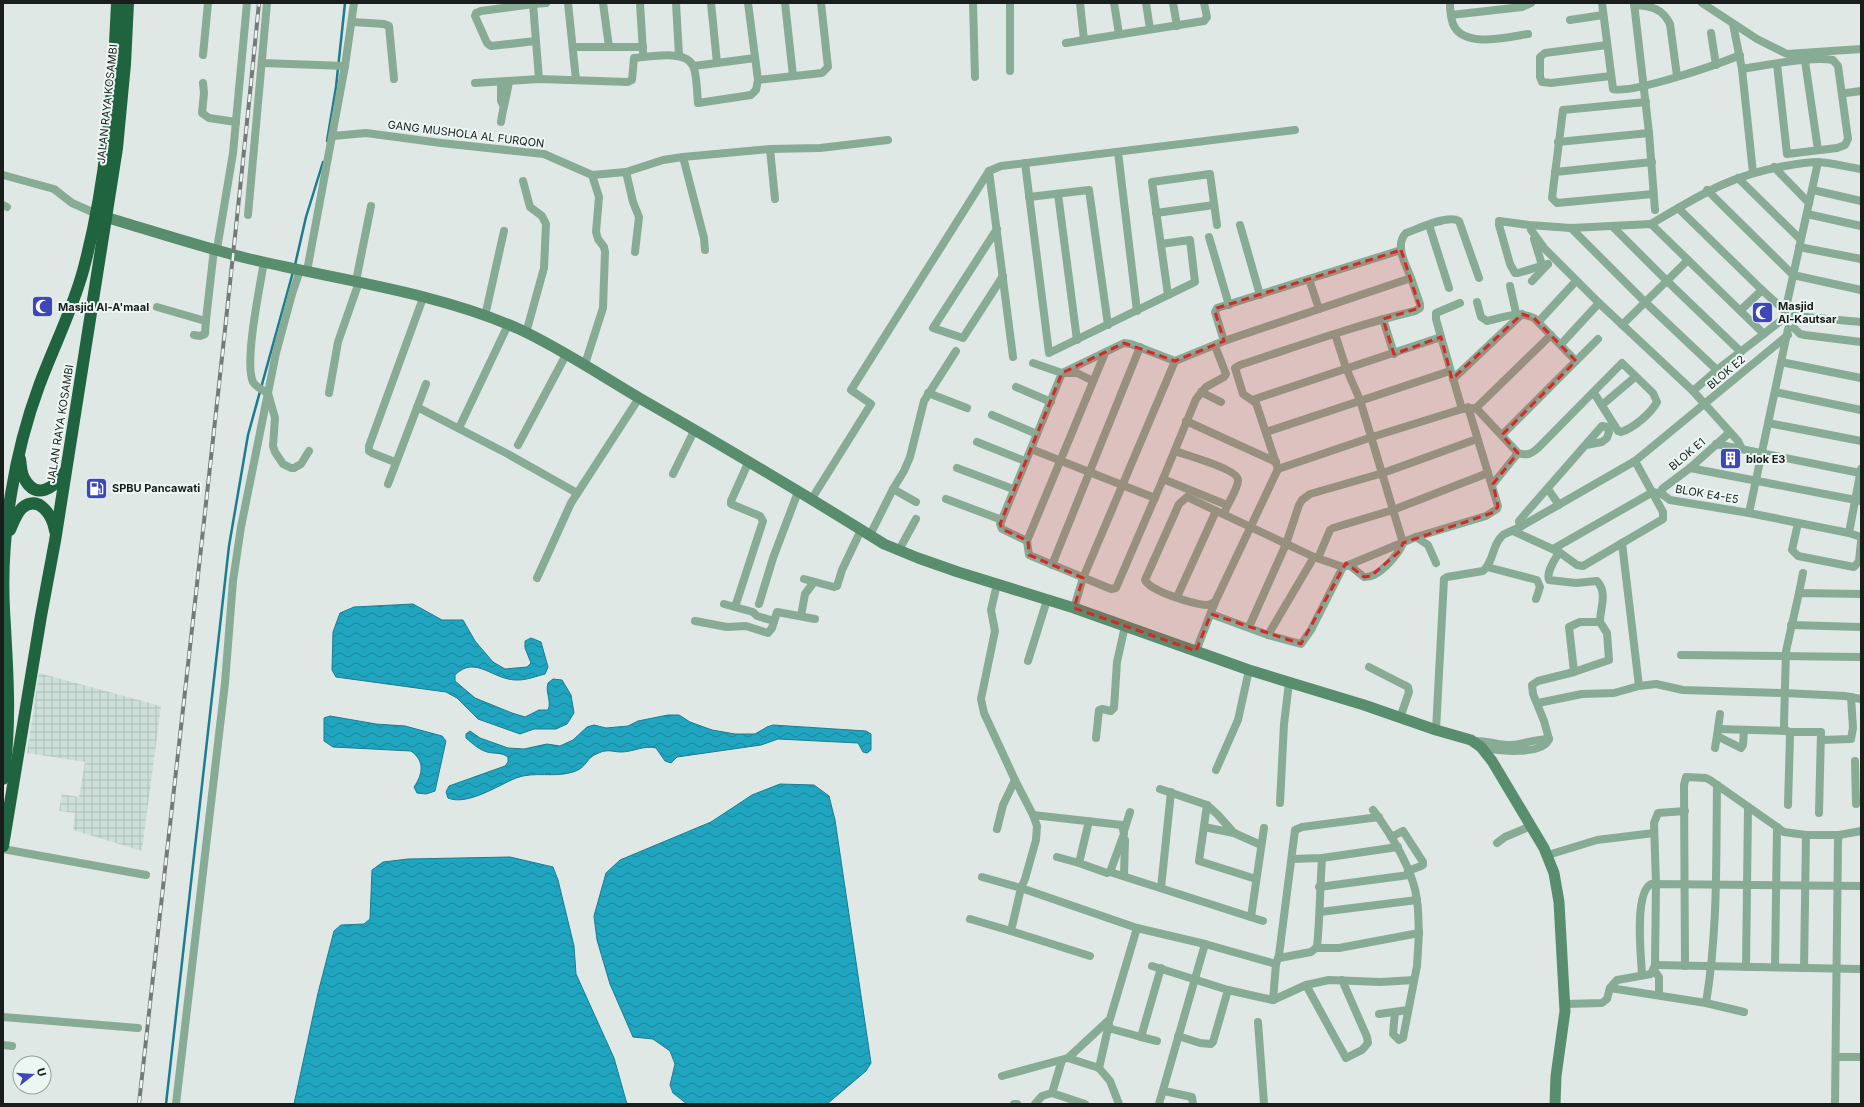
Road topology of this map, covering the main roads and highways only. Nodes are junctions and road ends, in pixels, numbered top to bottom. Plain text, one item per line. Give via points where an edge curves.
1 (117, 3) edge
2 (128, 3) edge
3 (101, 216) junction
4 (19, 450) junction
5 (66, 470) junction
6 (55, 541) junction
7 (5, 542) junction
8 (3, 779) edge
9 (3, 848) edge

1 - 3 highway, JALAN RAYA KOSAMBI
2 - 3 highway, JALAN RAYA KOSAMBI via 117,148
3 - 4 highway, JALAN RAYA KOSAMBI via 76,292 40,384
3 - 5 highway, JALAN RAYA KOSAMBI
4 - 5 highway via 24,477 35,488 44,490 52,487
4 - 7 highway, JALAN RAYA KOSAMBI
5 - 6 highway, JALAN RAYA KOSAMBI
6 - 7 highway via 51,517 45,509 35,504 23,507
6 - 9 highway, JALAN RAYA KOSAMBI
7 - 8 highway, JALAN RAYA KOSAMBI via 4,609 9,702 8,743

